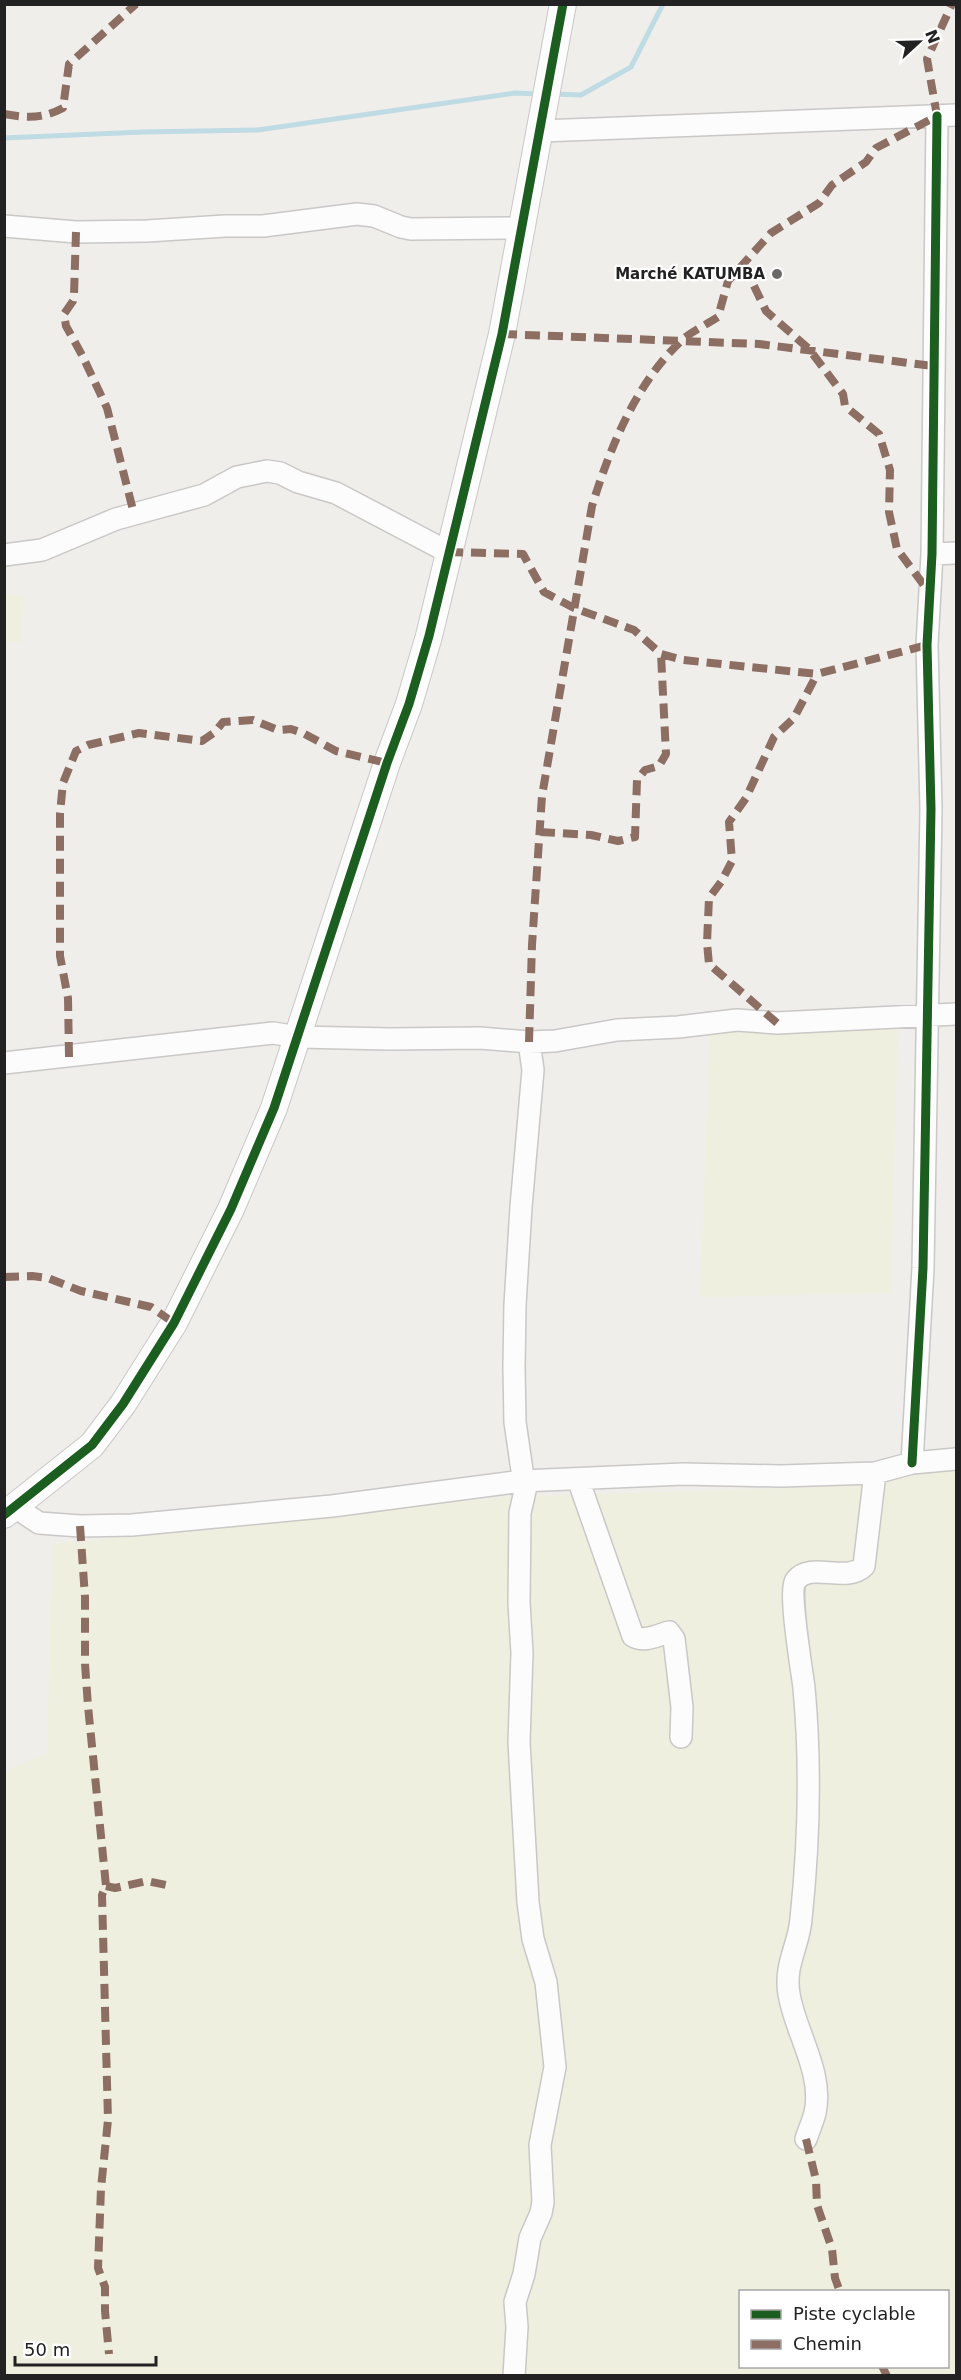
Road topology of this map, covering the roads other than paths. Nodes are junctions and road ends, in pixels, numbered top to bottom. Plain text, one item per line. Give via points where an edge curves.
1 (563, 4) edge
2 (947, 116) edge
3 (542, 121) junction
4 (4, 226) edge
5 (522, 228) junction
6 (448, 552) junction
7 (957, 553) edge
8 (932, 554) junction
9 (4, 555) edge
10 (957, 1014) edge
11 (926, 1016) junction
12 (298, 1037) junction
13 (529, 1042) junction
14 (4, 1064) edge
15 (957, 1459) edge
16 (912, 1463) junction
17 (875, 1473) junction
18 (578, 1479) junction
19 (522, 1481) junction
20 (10, 1511) edge
21 (681, 1737) dead end
22 (806, 2139) dead end
23 (514, 2376) edge

1 - 3 street
2 - 3 street
2 - 8 street
3 - 5 street
4 - 5 street via 76,232 147,231 263,226 357,214 411,229
5 - 6 street via 471,471
6 - 9 street via 336,493 267,471 237,477 204,495 116,519 42,550
6 - 12 street via 409,704
7 - 8 street
8 - 11 street via 927,645 931,809
10 - 11 street
11 - 13 street via 798,1022 737,1020
11 - 16 street via 923,1268
12 - 13 street
12 - 14 street via 244,1034
12 - 20 street via 274,1108 231,1209 174,1323 92,1445
13 - 19 street via 533,1070 521,1207 514,1367
15 - 16 street
16 - 17 street
17 - 18 street
17 - 22 street via 864,1566 856,1573 807,1574 794,1583 808,1728 808,1818 801,1921 788,1978 789,1995 815,2090 815,2114
18 - 19 street
18 - 21 street via 633,1636 646,1639 669,1632 674,1639 682,1707
19 - 20 street via 333,1506 132,1524 39,1523
19 - 23 street via 525,1491 520,1513 519,1733 526,1872 532,1940 546,1982 555,2067 540,2145 543,2202 515,2302

